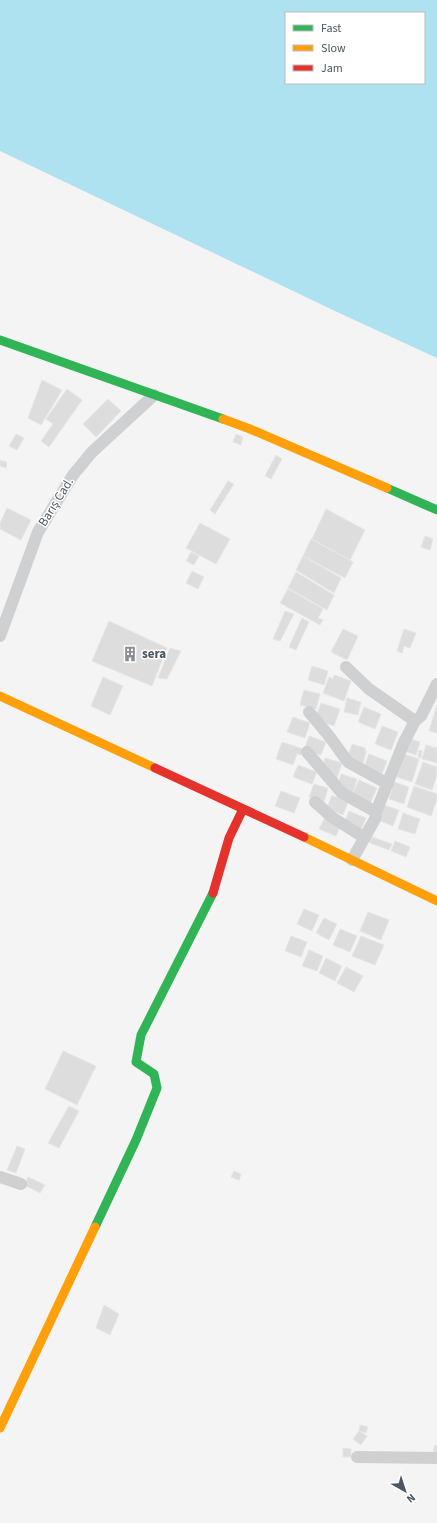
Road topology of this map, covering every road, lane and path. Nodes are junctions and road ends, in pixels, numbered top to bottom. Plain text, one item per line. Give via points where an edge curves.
1 (0, 340) edge
2 (154, 395) junction
3 (437, 510) edge
4 (0, 636) edge
5 (346, 667) dead end
6 (437, 684) edge
7 (0, 696) edge
8 (308, 712) dead end
9 (415, 721) junction
10 (308, 752) dead end
11 (388, 784) junction
12 (314, 802) dead end
13 (243, 809) junction
14 (376, 812) junction
15 (365, 838) junction
16 (352, 860) junction
17 (437, 901) edge
18 (0, 1177) edge
19 (21, 1184) dead end
20 (0, 1428) edge
21 (357, 1457) dead end
22 (437, 1458) edge

1 - 2 street
2 - 3 street via 250,429
2 - 4 street, Barış Cad. via 92,452 73,475 38,532
5 - 9 street via 370,689
6 - 9 street via 421,716
7 - 13 street
8 - 11 street via 348,762
9 - 11 street
10 - 14 street via 342,793
11 - 14 street
12 - 15 street via 333,818
13 - 16 street
13 - 20 street via 229,838 214,891 141,1035 136,1062 154,1074 157,1088 136,1140
14 - 15 street via 375,820
15 - 16 street
16 - 17 street
18 - 19 street
21 - 22 street

